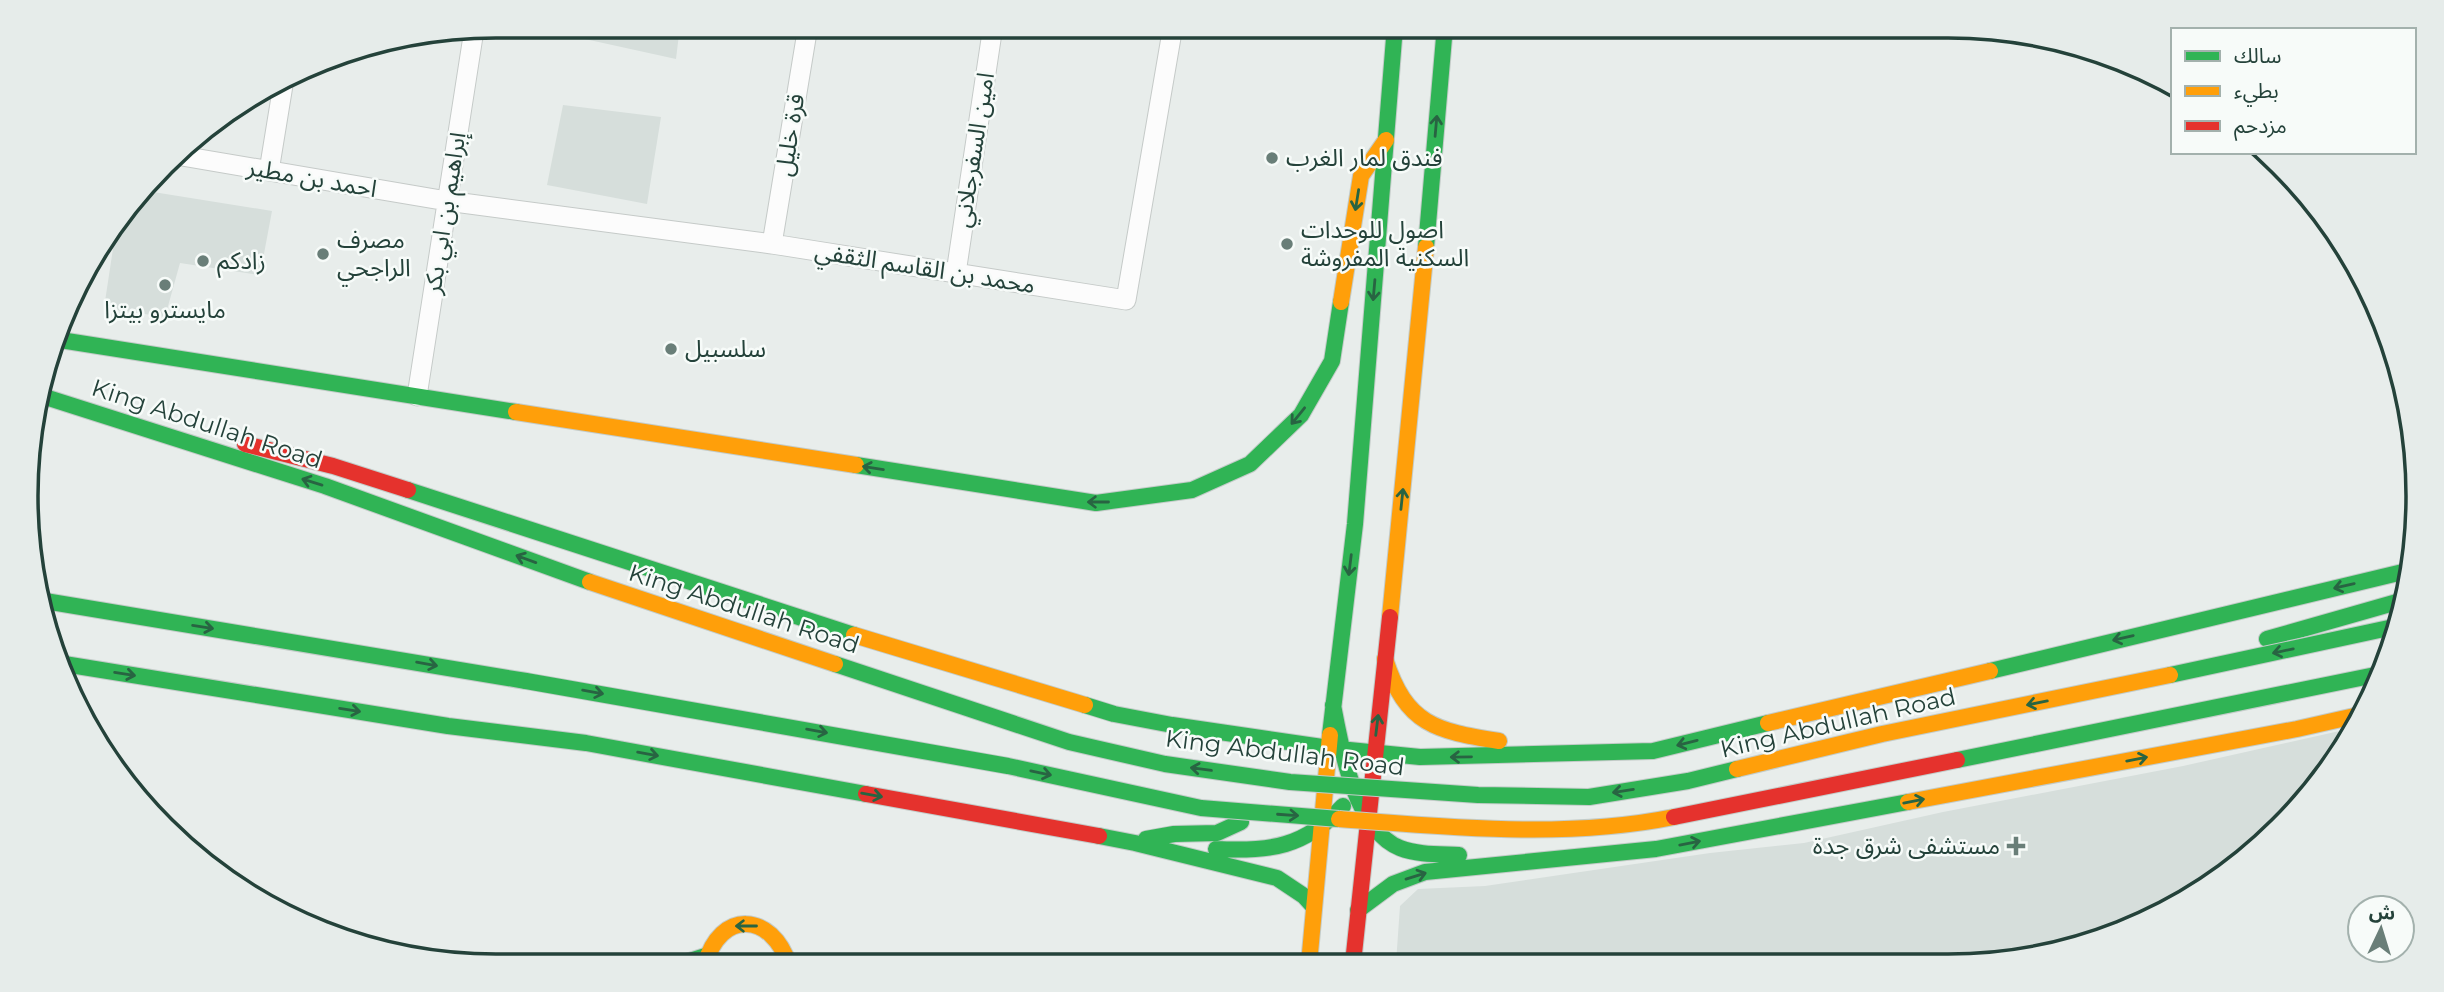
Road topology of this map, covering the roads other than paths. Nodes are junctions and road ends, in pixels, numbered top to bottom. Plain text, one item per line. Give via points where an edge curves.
1 (806, 38) edge
2 (991, 38) edge
3 (1171, 38) edge
4 (1394, 38) edge
5 (1444, 38) edge
6 (473, 39) edge
7 (282, 92) edge
8 (1386, 140) junction
9 (188, 157) edge
10 (269, 171) junction
11 (447, 201) junction
12 (772, 244) junction
13 (956, 273) junction
14 (66, 341) edge
15 (50, 396) edge
16 (417, 396) junction
17 (49, 397) edge
18 (2399, 573) edge
19 (51, 602) edge
20 (2393, 603) edge
21 (2385, 629) edge
22 (1385, 659) junction
23 (71, 665) edge
24 (2368, 676) edge
25 (2080, 694) junction
26 (2348, 717) edge
27 (1172, 725) junction
28 (1229, 748) dead end
29 (1337, 749) junction
30 (1374, 752) junction
31 (1583, 753) junction
32 (1245, 761) dead end
33 (1355, 786) junction
34 (1367, 815) junction
35 (1322, 828) junction
36 (1135, 843) junction
37 (1548, 860) junction
38 (1314, 907) junction
39 (1358, 910) junction
40 (707, 954) edge
41 (787, 954) edge
42 (1310, 954) edge
43 (1354, 954) edge

1 - 12 street, قرة خليل
2 - 13 street, امين السفرجلاني
3 - 13 street, محمد بن القاسم الثقفي via 1126,300
4 - 8 main road
22 -> 5 main road
6 - 11 street, إبراهيم بن ابي بكر
7 - 10 street
8 -> 16 main road via 1361,176 1332,361 1301,415 1250,464 1192,490 1096,503
8 -> 29 main road via 1355,524 1333,705
9 - 10 street, احمد بن مطير
10 - 11 street, احمد بن مطير
11 - 12 street, محمد بن القاسم الثقفي
11 - 16 street, إبراهيم بن ابي بكر
12 - 13 street, محمد بن القاسم الثقفي
14 - 16 main road
15 - 27 main road via 333,466 1061,699
25 -> 17 main road, King Abdullah Road, bridge via 1882,734 1688,781 1588,797 1478,795 1290,782 1165,764 1069,742 590,582 325,486
18 -> 31 main road via 1653,751
19 -> 24 main road, bridge via 1008,766 1202,808 1436,826 1555,829 1651,822
20 - 25 main road
21 -> 25 main road, King Abdullah Road, bridge
30 -> 22 main road
22 - 31 main road via 1401,699 1431,726 1453,734
23 -> 36 main road via 448,726 586,743
37 -> 26 main road via 1656,849
27 - 28 main road
27 - 29 main road
29 - 30 main road
29 - 33 main road
29 - 35 main road
31 -> 30 main road via 1420,757
30 - 33 main road
30 - 34 main road
31 - 37 main road via 1560,765 1533,770 1483,768 1470,775 1457,793 1455,811 1466,834 1488,845
32 - 36 main road via 1255,794 1245,818 1228,831 1175,834
33 - 34 main road
33 - 35 main road via 1342,809
34 - 37 main road via 1379,834 1413,852
34 - 39 main road
35 - 36 main road via 1293,843 1261,850
35 - 38 main road
36 - 38 main road via 1277,878
39 -> 37 main road via 1393,884 1425,872
38 - 42 main road
39 - 43 main road
41 -> 40 main road via 775,935 745,924 724,930

